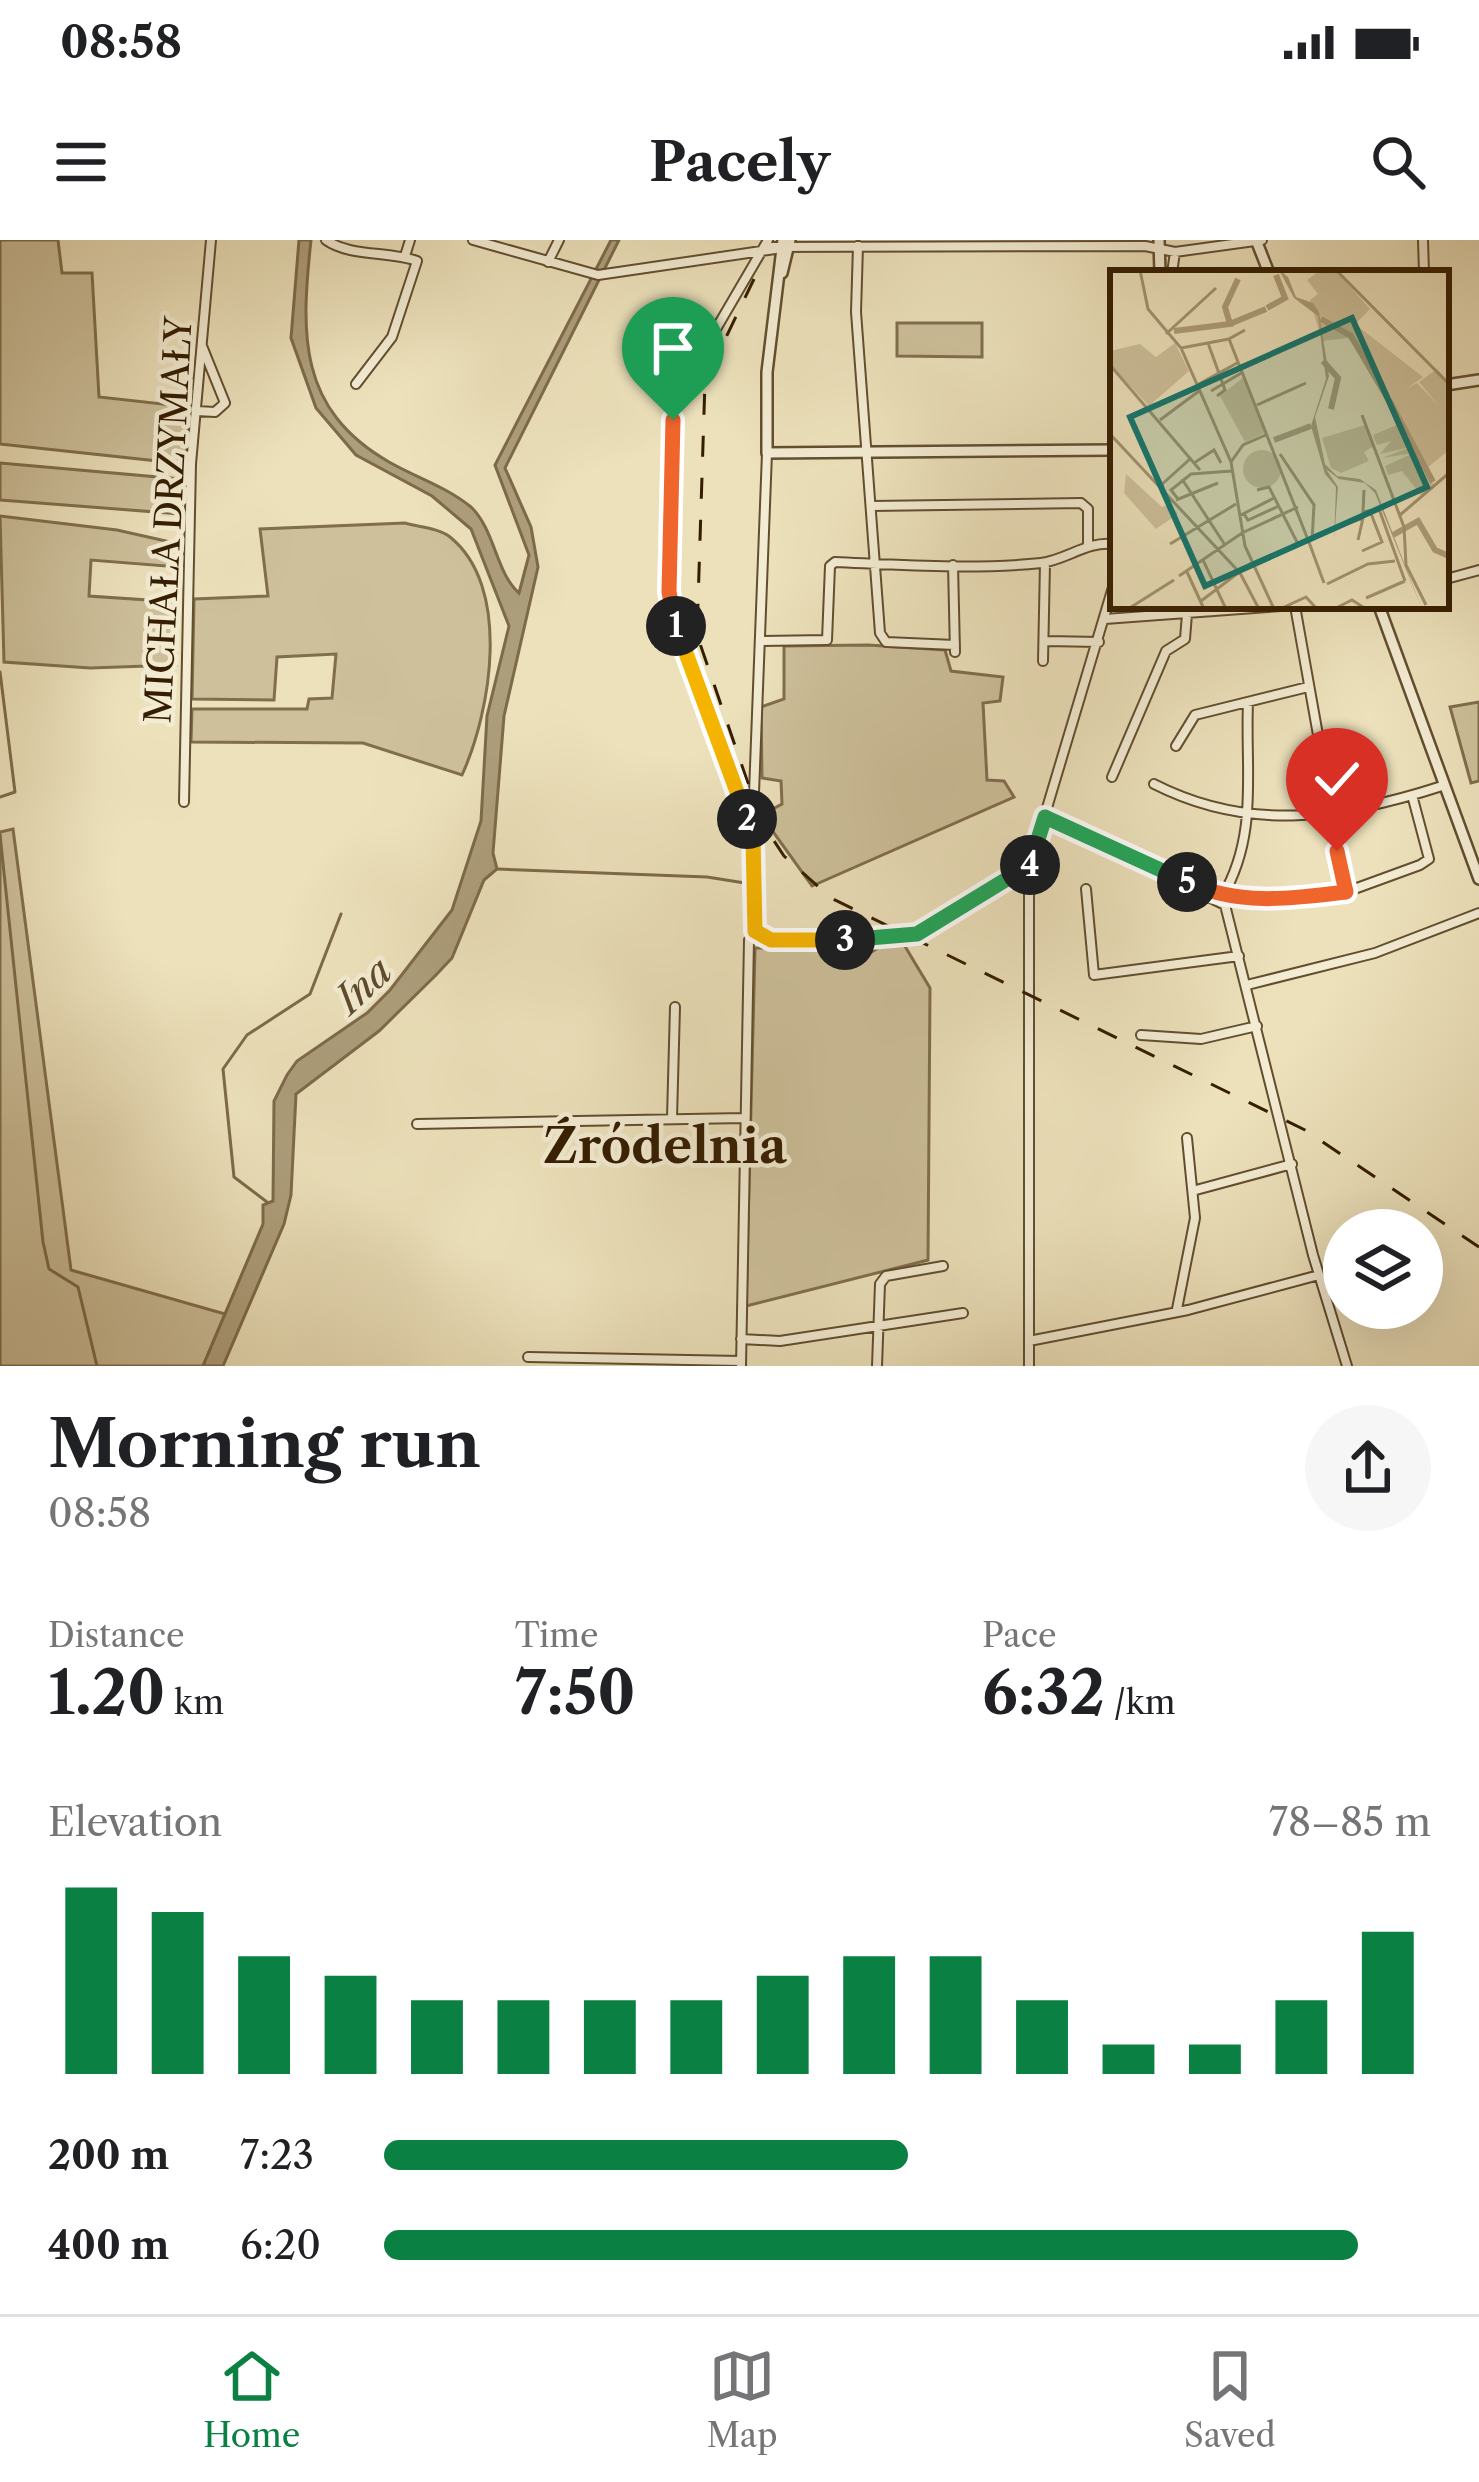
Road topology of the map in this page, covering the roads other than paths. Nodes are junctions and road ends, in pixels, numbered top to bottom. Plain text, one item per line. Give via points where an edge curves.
1 (212, 240) edge
2 (326, 240) edge
3 (410, 240) edge
4 (559, 240) edge
5 (1258, 240) edge
6 (1423, 240) edge
7 (480, 241) edge
8 (1078, 243) edge
9 (786, 244) edge
10 (1159, 245) edge
11 (378, 246) edge
12 (858, 246) junction
13 (764, 247) edge
14 (1175, 252) junction
15 (405, 256) junction
16 (548, 262) junction
17 (1172, 270) edge
18 (1269, 270) edge
19 (1424, 270) edge
20 (202, 346) junction
21 (1479, 380) edge
22 (356, 384) dead end
23 (1449, 385) edge
24 (196, 411) junction
25 (1110, 450) edge
26 (864, 452) junction
27 (767, 453) junction
28 (871, 506) junction
29 (1110, 544) edge
30 (1088, 546) junction
31 (1045, 562) junction
32 (878, 564) junction
33 (953, 566) junction
34 (1479, 570) edge
35 (1449, 578) edge
36 (1110, 598) edge
37 (1246, 609) edge
38 (1295, 609) edge
39 (1380, 609) edge
40 (1187, 614) junction
41 (1105, 619) junction
42 (760, 641) junction
43 (1047, 641) junction
44 (1099, 642) junction
45 (1043, 661) dead end
46 (1308, 686) junction
47 (1248, 703) junction
48 (1176, 746) dead end
49 (1112, 777) dead end
50 (1154, 784) dead end
51 (1442, 786) junction
52 (1412, 795) junction
53 (184, 802) dead end
54 (1331, 815) junction
55 (1045, 817) junction
56 (1248, 817) junction
57 (753, 836) junction
58 (1029, 868) junction
59 (1479, 879) edge
60 (1086, 889) dead end
61 (1346, 892) junction
62 (1221, 898) junction
63 (1479, 913) edge
64 (755, 931) junction
65 (1239, 956) junction
66 (1247, 985) junction
67 (675, 1007) dead end
68 (1257, 1026) junction
69 (1141, 1035) dead end
70 (672, 1118) junction
71 (744, 1118) junction
72 (417, 1124) dead end
73 (1187, 1138) dead end
74 (1292, 1164) junction
75 (1196, 1190) junction
76 (943, 1266) dead end
77 (1319, 1275) junction
78 (1177, 1310) junction
79 (963, 1313) dead end
80 (877, 1324) junction
81 (741, 1340) junction
82 (1029, 1341) junction
83 (527, 1357) dead end
84 (741, 1363) edge
85 (877, 1366) edge
86 (1029, 1366) edge
87 (1347, 1366) edge

1 - 20 street, MICHAŁA DRZYMAŁY
2 - 11 street via 337,248
3 - 15 street
4 - 16 street
5 - 14 street
5 - 18 street
6 - 19 street
7 - 16 street
8 - 10 street
8 - 12 street
9 - 12 street
9 - 13 street
9 - 27 street via 774,308
10 - 14 street
11 - 15 street
12 - 26 street
13 - 16 street via 609,273
13 - 57 street via 678,394 669,592
14 - 17 street
15 - 22 street via 417,261 398,322
20 - 24 street, MICHAŁA DRZYMAŁY
20 - 24 street via 225,403 215,412
21 - 23 street
24 - 53 street, MICHAŁA DRZYMAŁY
25 - 26 street
26 - 27 street
26 - 28 street
27 - 42 street
28 - 30 street via 1081,503
28 - 32 street
29 - 30 street
30 - 31 street
31 - 33 street
31 - 43 street
32 - 33 street
32 - 33 street via 882,640 955,649
32 - 42 street via 832,563 823,643
34 - 35 street
36 - 41 street
37 - 40 street
38 - 46 street
39 - 51 street
40 - 41 street
40 - 49 street via 1185,639 1166,651
41 - 44 street
42 - 57 street
43 - 44 street
43 - 45 street
44 - 55 street
46 - 47 street
46 - 54 street
47 - 48 street via 1195,715
47 - 56 street
50 - 56 street
51 - 52 street
51 - 59 street
52 - 54 street
52 - 61 street via 1429,859
54 - 56 street
54 - 61 street
55 - 58 street
55 - 62 street
56 - 62 street
57 - 64 street
58 - 64 street via 917,934 771,940
58 - 82 street
60 - 65 street via 1094,975
61 - 62 street
62 - 65 street
63 - 66 street via 1375,953
64 - 71 street
65 - 66 street
66 - 68 street
67 - 70 street
68 - 69 street via 1201,1039
68 - 74 street
70 - 71 street
70 - 72 street
71 - 81 street
73 - 75 street
74 - 75 street
74 - 77 street
75 - 78 street
76 - 80 street via 886,1276
77 - 78 street
77 - 87 street
78 - 82 street
79 - 80 street
80 - 81 street
80 - 85 street
81 - 84 street
82 - 86 street
83 - 84 street

